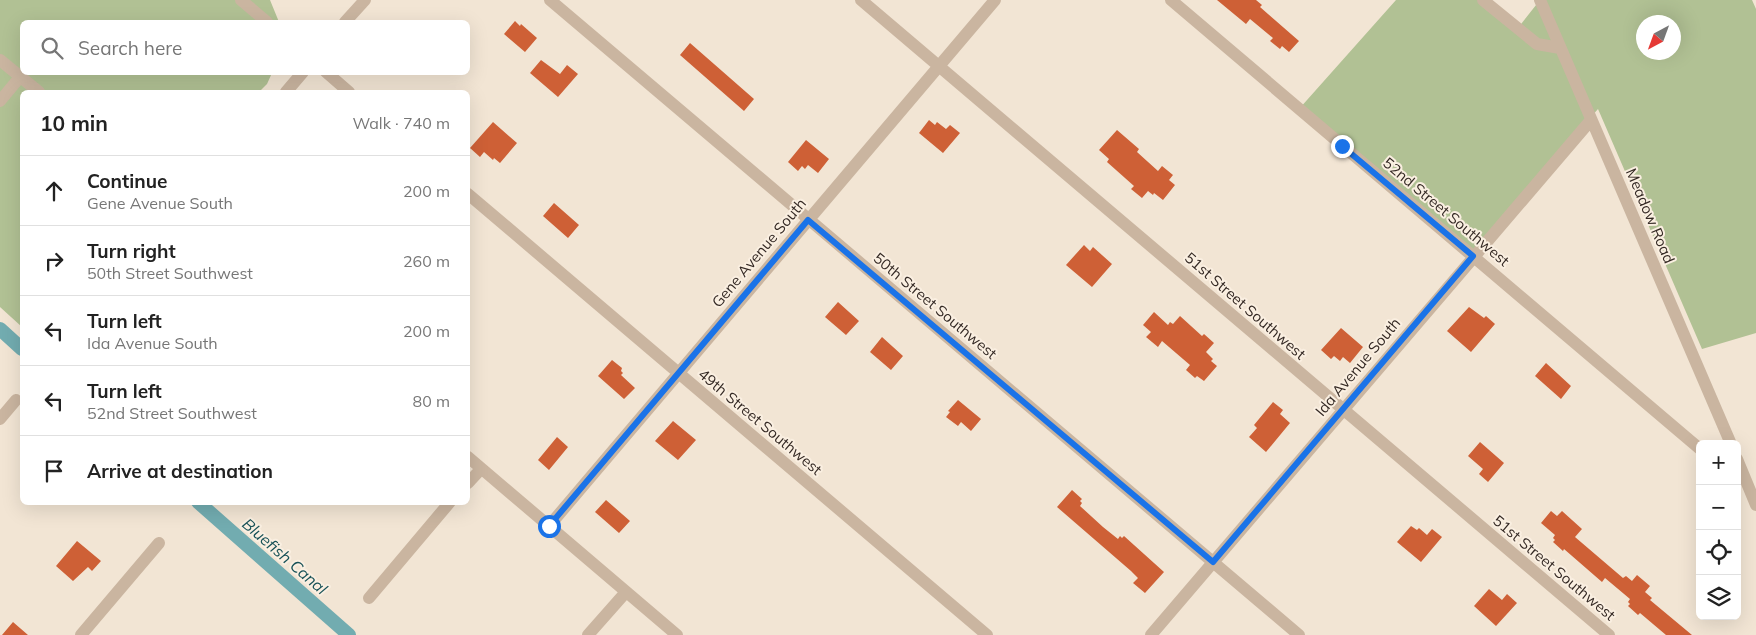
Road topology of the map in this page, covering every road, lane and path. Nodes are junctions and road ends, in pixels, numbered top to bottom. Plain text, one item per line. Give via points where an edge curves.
1 (240, 0) edge
2 (364, 0) edge
3 (550, 0) edge
4 (861, 0) edge
5 (995, 0) edge
6 (1171, 0) edge
7 (1483, 0) edge
8 (1540, 0) edge
9 (265, 20) edge
10 (347, 20) edge
11 (1560, 48) junction
12 (0, 60) edge
13 (939, 66) junction
14 (300, 75) edge
15 (329, 75) edge
16 (20, 77) junction
17 (36, 90) edge
18 (288, 90) edge
19 (347, 90) edge
20 (0, 100) edge
21 (1591, 120) junction
22 (470, 196) edge
23 (808, 220) junction
24 (1473, 256) junction
25 (678, 374) junction
26 (16, 400) dead end
27 (1342, 410) junction
28 (0, 419) edge
29 (1729, 440) edge
30 (1696, 446) edge
31 (470, 459) edge
32 (481, 468) junction
33 (1741, 470) edge
34 (470, 481) edge
35 (1741, 484) edge
36 (1750, 492) junction
37 (448, 505) edge
38 (1756, 505) edge
39 (549, 526) junction
40 (159, 543) dead end
41 (1213, 562) junction
42 (626, 592) junction
43 (370, 598) dead end
44 (81, 635) edge
45 (588, 635) edge
46 (677, 635) edge
47 (987, 635) edge
48 (1152, 635) edge
49 (1299, 635) edge
50 (1608, 635) edge

1 - 9 street
2 - 10 street
3 - 23 street, 50th Street Southwest
4 - 13 street, 51st Street Southwest
5 - 13 street, Gene Avenue South
6 - 24 street, 52nd Street Southwest
7 - 11 street via 1537,44
8 - 11 street, Meadow Road
11 - 21 street, Meadow Road
12 - 16 street
13 - 23 street, Gene Avenue South
13 - 27 street, 51st Street Southwest
14 - 18 street
15 - 19 street
16 - 17 street
16 - 20 street
21 - 24 street, Ida Avenue South
21 - 29 street, Meadow Road
22 - 25 street, 49th Street Southwest
23 - 25 street, Gene Avenue South
23 - 41 street, 50th Street Southwest
24 - 27 street, Ida Avenue South
24 - 30 street, 52nd Street Southwest
25 - 39 street, Gene Avenue South
25 - 47 street, 49th Street Southwest
26 - 28 street
27 - 41 street, Ida Avenue South
27 - 50 street, 51st Street Southwest
31 - 32 street
32 - 34 street
32 - 39 street
33 - 36 street
35 - 36 street
36 - 38 street
37 - 43 street
39 - 42 street
40 - 44 street
41 - 48 street, Ida Avenue South
41 - 49 street, 50th Street Southwest
42 - 45 street
42 - 46 street

